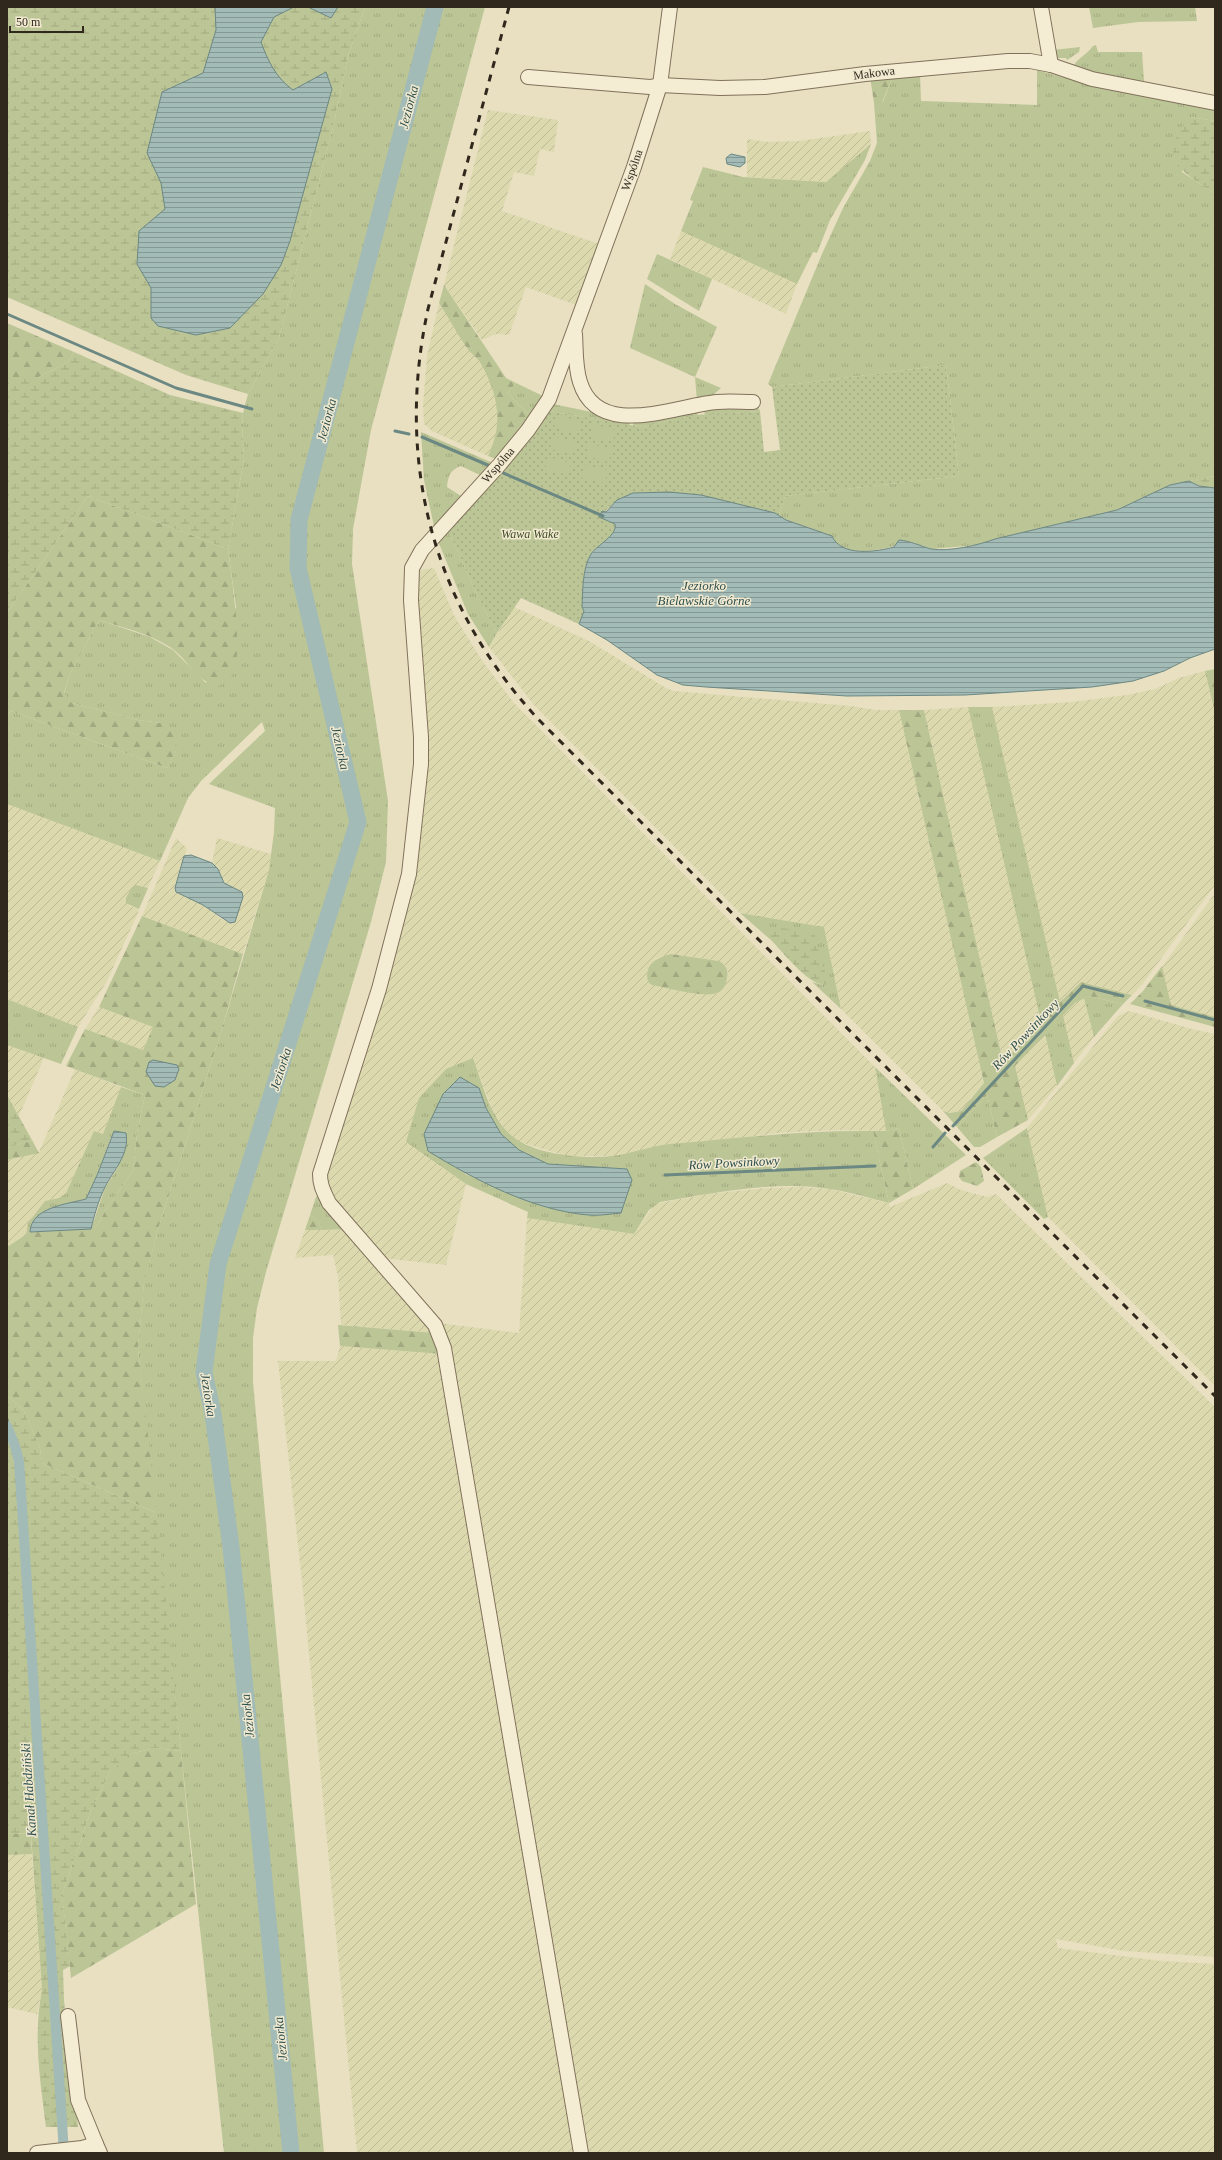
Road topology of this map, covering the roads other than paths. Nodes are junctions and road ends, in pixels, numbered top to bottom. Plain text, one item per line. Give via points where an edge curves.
1 (670, 7) edge
2 (1041, 7) edge
3 (1051, 65) junction
4 (528, 77) dead end
5 (660, 85) junction
6 (1215, 103) edge
7 (575, 328) junction
8 (753, 402) dead end
9 (68, 2016) dead end
10 (98, 2148) edge
11 (43, 2152) edge
12 (581, 2153) edge

1 - 5 street, Wspólna
2 - 3 street
3 - 5 street, Makowa via 1008,60 880,72 765,87
3 - 6 street, Makowa via 1092,79
4 - 5 street, Makowa via 650,87
5 - 7 street, Wspólna via 634,167
7 - 8 street, Wspólna via 580,383 589,398 606,411 633,417 716,402
7 - 12 street, Wspólna via 549,399 528,430 422,550 412,568 411,593 421,764 409,874 379,990 320,1174 320,1187 329,1203 435,1325 444,1348
9 - 10 street via 78,2100
10 - 11 street

